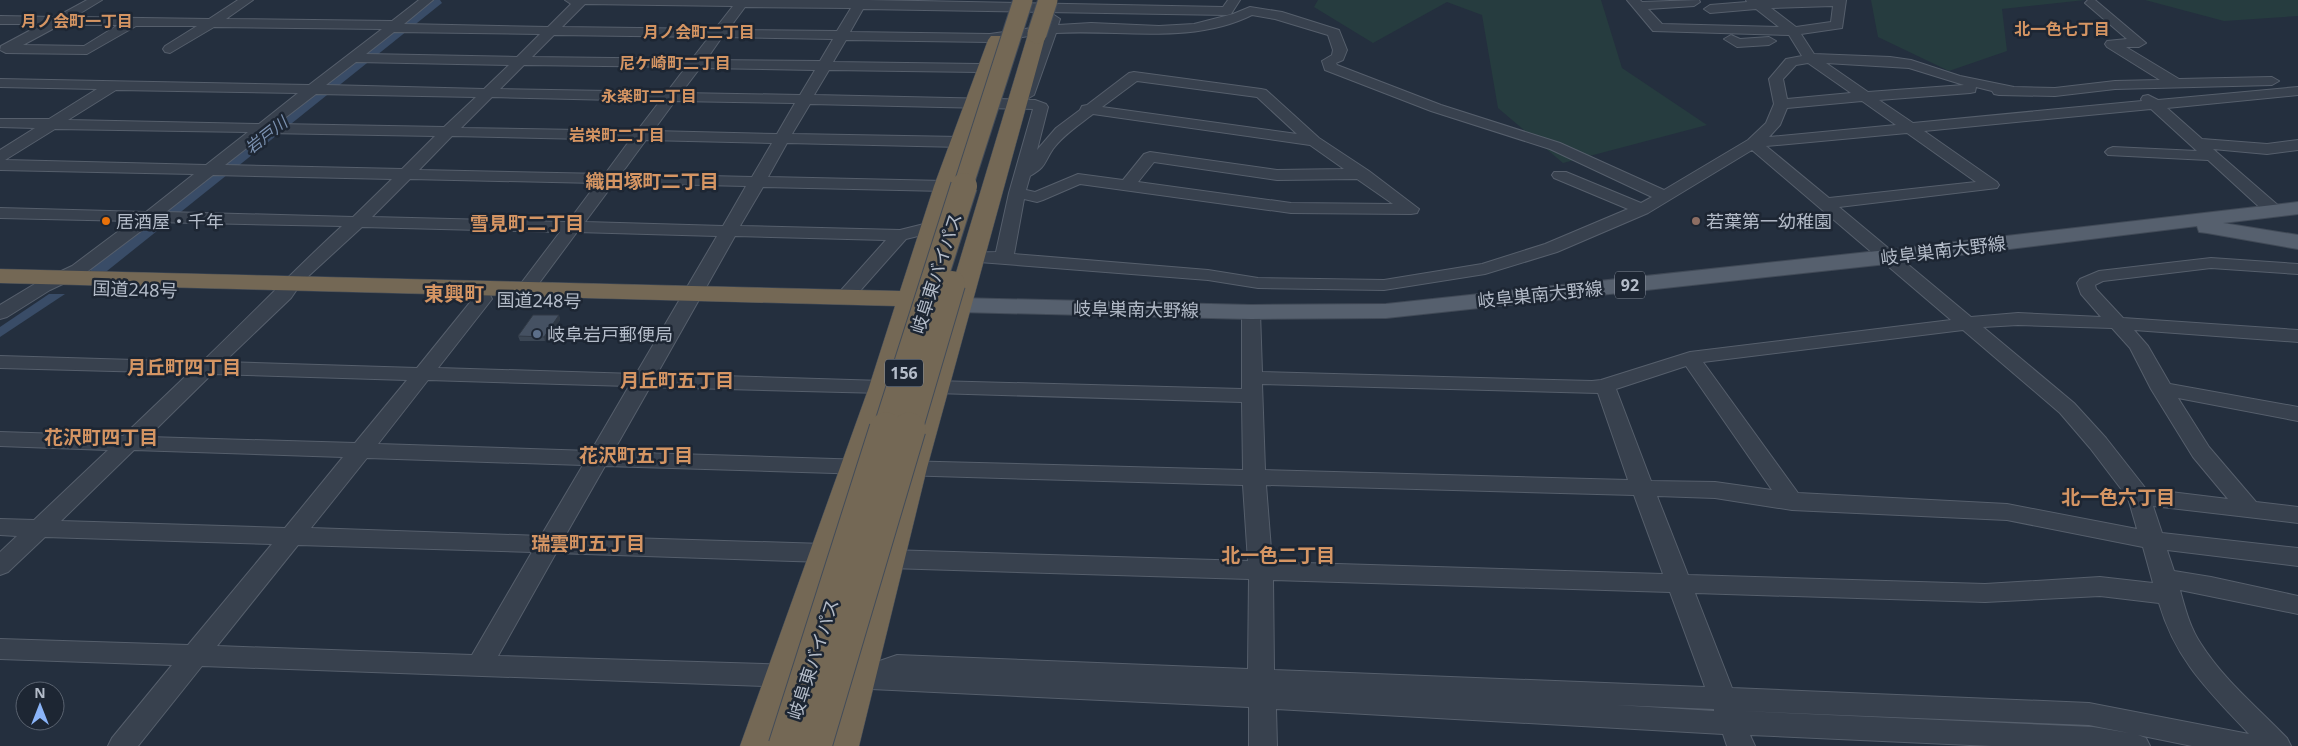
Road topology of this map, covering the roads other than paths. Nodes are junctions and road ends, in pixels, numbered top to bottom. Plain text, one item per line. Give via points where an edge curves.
1 (96, 0) edge
2 (247, 0) edge
3 (427, 0) edge
4 (572, 0) edge
5 (582, 0) edge
6 (1036, 0) edge
7 (1234, 0) edge
8 (1840, 1) edge
9 (742, 2) edge
10 (860, 2) edge
11 (1010, 2) edge
12 (1694, 2) dead end
13 (1755, 2) edge
14 (1054, 3) edge
15 (1635, 3) edge
16 (2091, 3) dead end
17 (1143, 5) edge
18 (1253, 6) edge
19 (1710, 9) dead end
20 (0, 20) edge
21 (59, 20) junction
22 (134, 21) junction
23 (212, 22) junction
24 (393, 27) junction
25 (551, 31) junction
26 (1044, 31) junction
27 (718, 33) junction
28 (1796, 34) junction
29 (842, 35) junction
30 (993, 39) junction
31 (1731, 40) dead end
32 (170, 50) dead end
33 (2, 51) edge
34 (354, 58) junction
35 (1810, 58) junction
36 (520, 61) junction
37 (696, 64) junction
38 (824, 66) junction
39 (979, 68) junction
40 (2298, 78) edge
41 (0, 83) edge
42 (2175, 83) junction
43 (113, 85) junction
44 (2131, 85) junction
45 (313, 89) junction
46 (2013, 91) junction
47 (2298, 91) edge
48 (488, 93) junction
49 (671, 96) junction
50 (1866, 97) junction
51 (805, 99) junction
52 (974, 102) junction
53 (1017, 103) junction
54 (1780, 104) junction
55 (2154, 104) junction
56 (1087, 109) junction
57 (0, 123) edge
58 (51, 124) junction
59 (1909, 127) junction
60 (264, 128) junction
61 (448, 132) junction
62 (642, 136) junction
63 (782, 138) junction
64 (1314, 141) junction
65 (961, 142) junction
66 (1753, 143) junction
67 (2198, 143) junction
68 (2298, 146) edge
69 (2113, 152) dead end
70 (2213, 156) junction
71 (0, 157) edge
72 (0, 165) edge
73 (210, 170) junction
74 (1023, 173) junction
75 (405, 174) junction
76 (1363, 174) junction
77 (1277, 176) junction
78 (1560, 176) dead end
79 (609, 178) junction
80 (757, 182) junction
81 (945, 186) junction
82 (1126, 187) junction
83 (1017, 193) junction
84 (1664, 196) junction
85 (1823, 204) junction
86 (1259, 205) junction
87 (2298, 208) edge
88 (1642, 209) junction
89 (2274, 211) junction
90 (0, 213) edge
91 (149, 217) junction
92 (357, 222) junction
93 (2180, 223) junction
94 (573, 226) junction
95 (932, 227) junction
96 (729, 230) junction
97 (900, 235) junction
98 (2298, 242) edge
99 (972, 257) junction
100 (1887, 257) junction
101 (1004, 258) junction
102 (2298, 269) edge
103 (0, 276) edge
104 (53, 282) junction
105 (0, 285) edge
106 (288, 289) junction
107 (525, 290) junction
108 (844, 297) junction
109 (690, 298) junction
110 (483, 299) junction
111 (908, 303) junction
112 (959, 305) junction
113 (1251, 312) junction
114 (0, 313) edge
115 (1965, 323) junction
116 (2117, 323) junction
117 (2298, 336) edge
118 (1690, 358) junction
119 (0, 362) edge
120 (207, 368) junction
121 (421, 375) junction
122 (643, 380) junction
123 (1603, 386) junction
124 (883, 387) junction
125 (935, 387) junction
126 (1252, 387) junction
127 (2161, 389) junction
128 (2298, 414) edge
129 (0, 439) edge
130 (127, 444) junction
131 (359, 451) junction
132 (598, 459) junction
133 (854, 466) junction
134 (912, 468) junction
135 (1254, 479) junction
136 (1642, 487) junction
137 (2139, 496) junction
138 (1792, 502) junction
139 (2249, 509) junction
140 (2298, 514) edge
141 (0, 527) edge
142 (40, 528) junction
143 (291, 536) junction
144 (2152, 540) junction
145 (548, 544) junction
146 (824, 553) junction
147 (2298, 558) edge
148 (889, 559) junction
149 (0, 566) edge
150 (1261, 570) junction
151 (1680, 584) junction
152 (2167, 588) junction
153 (2298, 605) edge
154 (0, 649) edge
155 (193, 657) junction
156 (479, 666) junction
157 (783, 675) junction
158 (859, 678) junction
159 (1262, 688) junction
160 (1723, 698) junction
161 (1737, 735) edge
162 (122, 746) edge
163 (759, 746) edge
164 (785, 746) edge
165 (815, 746) edge
166 (840, 746) edge
167 (1263, 746) edge
168 (2136, 746) edge
169 (2250, 746) edge
170 (2277, 746) edge

1 - 21 street
2 - 23 street
3 - 24 street
4 - 5 street
5 - 9 street
5 - 25 street
6 - 165 highway, 岐阜東バイパス / 156, bridge
7 - 17 street via 1227,12
8 - 13 street
8 - 28 street via 1837,25
9 - 10 street
9 - 27 street
10 - 11 street
10 - 29 street
11 - 14 street
11 - 30 highway, 156
11 - 164 highway, 岐阜東バイパス / 156, bridge
12 - 15 street
13 - 19 street
13 - 28 street
14 - 17 street
14 - 26 highway, 156, bridge
15 - 28 street via 1658,28
16 - 42 street via 2139,43 2112,44
18 - 26 street via 1238,17 1194,28 1159,30 1113,26
18 - 84 street via 1334,33 1340,50 1338,57 1329,61 1330,67 1436,108 1555,146
20 - 21 street
21 - 22 street
21 - 33 street
22 - 23 street
22 - 33 street via 87,50
23 - 24 street
23 - 32 street
24 - 25 street
24 - 34 street
25 - 27 street
25 - 36 street
26 - 30 street
26 - 53 highway, 156
27 - 29 street
27 - 37 street
28 - 31 street via 1738,43
28 - 35 street
29 - 30 street
29 - 38 street
30 - 39 street
30 - 52 highway, 156 via 982,85
34 - 36 street
34 - 45 street
35 - 46 street via 1902,62
35 - 50 street
35 - 54 street via 1791,62 1776,79
36 - 37 street
36 - 48 street
37 - 38 street
37 - 49 street
38 - 39 street
38 - 51 street
39 - 52 street via 971,90
40 - 42 street
41 - 43 street
42 - 44 street
43 - 45 street
43 - 58 street
44 - 46 street via 2055,92
44 - 55 street
45 - 48 street
45 - 60 street
46 - 50 street via 1950,89
47 - 55 street
48 - 49 street
48 - 61 street
49 - 51 street
49 - 62 street
50 - 54 street
50 - 59 street
51 - 52 street
51 - 63 street
52 - 53 street
52 - 65 highway, 156
53 - 74 street via 1041,107
53 - 99 highway, 156
54 - 66 street via 1773,125
55 - 59 street
55 - 67 street
56 - 64 street
56 - 64 street via 1134,76 1261,93
56 - 74 street via 1060,131 1037,165
57 - 58 street
58 - 60 street
58 - 71 street
59 - 66 street
59 - 85 street via 1991,185
60 - 61 street
60 - 73 street
61 - 62 street
61 - 75 street
62 - 63 street
62 - 79 street
63 - 65 street
63 - 80 street
64 - 76 street
65 - 81 highway, 156
66 - 84 street
66 - 85 street
67 - 68 street via 2267,149
67 - 70 street
69 - 70 street
70 - 89 street
72 - 73 street
73 - 75 street
73 - 91 street
74 - 83 street
75 - 79 street
75 - 92 street
76 - 77 street
76 - 86 street via 1411,209 1312,210
77 - 82 street via 1150,156
77 - 86 street
78 - 88 street
79 - 80 street
79 - 94 street
80 - 81 street
80 - 96 street
81 - 95 highway, 156
82 - 83 street via 1078,179 1037,197
82 - 86 street
83 - 101 street
84 - 88 street
85 - 100 street
87 - 89 main road, 岐阜巣南大野線 / 92
88 - 101 street via 1552,248 1485,270 1384,285 1258,283 1208,275
89 - 93 main road, 岐阜巣南大野線 / 92
90 - 91 street
91 - 92 street
91 - 104 street via 78,270
92 - 94 street
92 - 106 street
93 - 98 main road
93 - 100 main road, 岐阜巣南大野線 / 92
94 - 96 street
94 - 107 street
95 - 97 street
95 - 111 highway, 156
96 - 97 street
96 - 109 street
97 - 108 street
99 - 101 street
99 - 112 highway, 156
100 - 113 main road, 岐阜巣南大野線 / 92 via 1386,311
100 - 115 street
102 - 116 street via 2211,263 2100,276 2086,283 2087,290
103 - 104 highway, 国道248号
104 - 105 highway, 国道248号
104 - 106 highway, 国道248号
104 - 114 street
106 - 107 highway, 国道248号
106 - 110 highway, 国道248号
106 - 120 street
107 - 109 highway, 国道248号
108 - 109 highway, 国道248号
108 - 111 highway, 国道248号
109 - 110 highway, 国道248号
109 - 111 highway, 国道248号
109 - 122 street
110 - 121 street
111 - 112 highway
111 - 124 highway, 156
112 - 113 main road, 岐阜巣南大野線 / 92
112 - 125 highway, 156
113 - 126 street
115 - 116 street via 2018,319
115 - 118 street
115 - 137 street via 2066,408 2098,442
116 - 117 street
116 - 127 street via 2138,346
118 - 123 street
118 - 138 street
119 - 120 street
120 - 121 street
120 - 130 street
121 - 122 street
121 - 131 street
122 - 124 street
122 - 132 street
123 - 126 street
123 - 136 street via 1609,394
124 - 133 highway, 156
125 - 126 street
125 - 134 highway, 156
126 - 135 street
127 - 128 street
127 - 139 street via 2201,452
129 - 130 street
130 - 131 street
130 - 142 street
131 - 132 street
131 - 143 street
132 - 133 street
132 - 145 street
133 - 134 street
133 - 146 highway, 156
134 - 135 street
134 - 148 highway, 156
135 - 136 street
135 - 150 street
136 - 138 street via 1715,490
136 - 151 street
137 - 139 street
137 - 144 street
138 - 144 street via 2007,512
139 - 140 street
141 - 142 street
142 - 143 street
142 - 149 street
143 - 145 street
143 - 155 street
144 - 147 street
144 - 152 street
145 - 146 street
145 - 156 street
146 - 157 highway, 156
148 - 150 street
148 - 158 highway, 156
150 - 151 street
150 - 159 street
151 - 152 street via 1985,593 2106,586 2150,591
151 - 160 street
152 - 153 street via 2211,586
152 - 170 street via 2190,649
154 - 155 street
155 - 156 street
155 - 162 street
156 - 157 street
157 - 158 street
157 - 163 highway, 156
158 - 159 street
158 - 166 highway, 156
159 - 160 street
159 - 161 street
159 - 167 street
160 - 161 street
160 - 169 street via 2090,714
161 - 168 street via 2093,739

